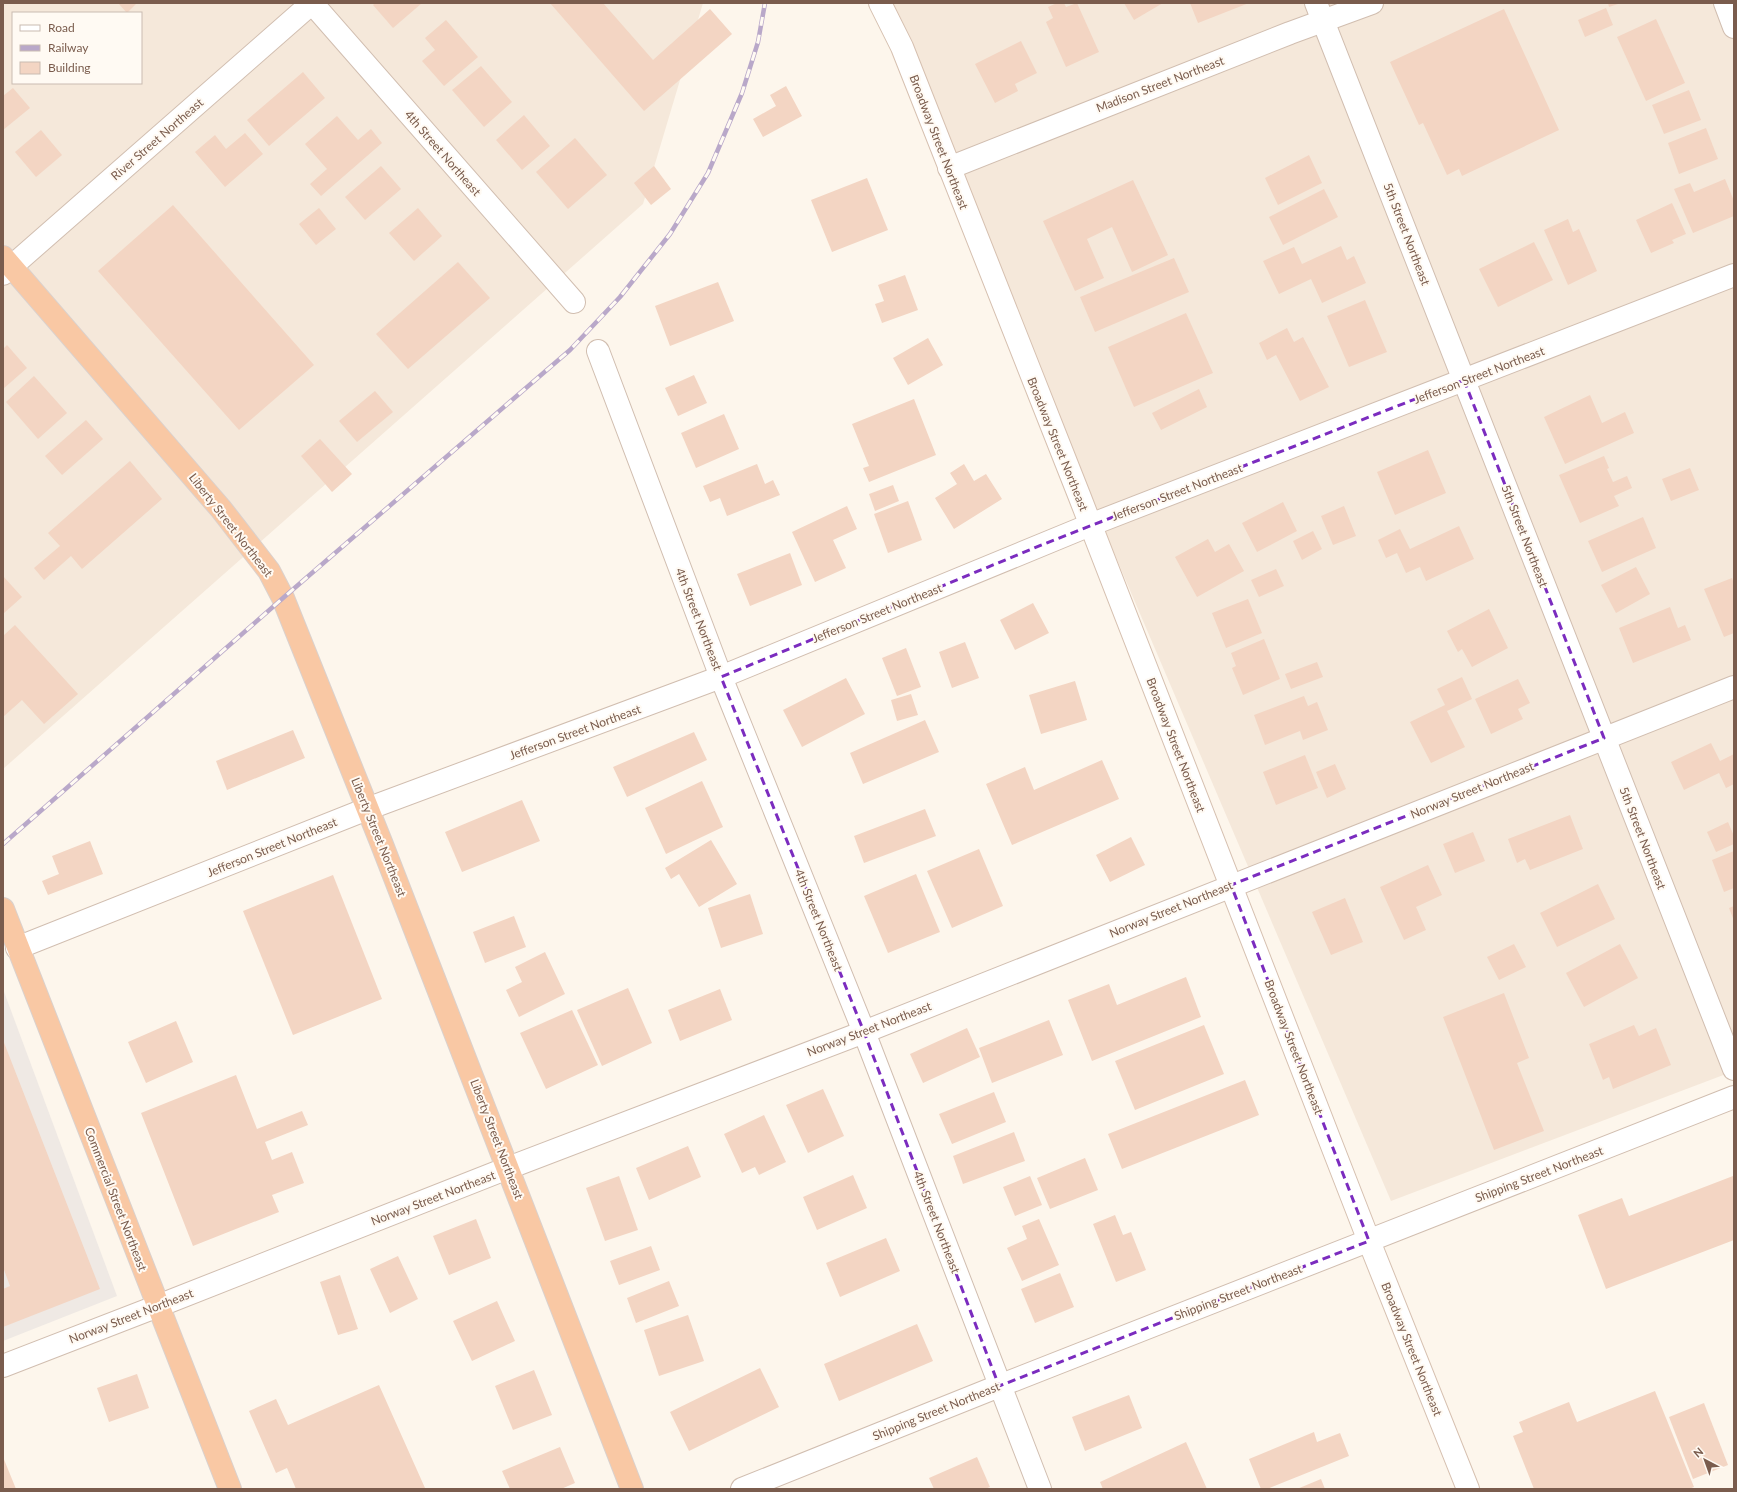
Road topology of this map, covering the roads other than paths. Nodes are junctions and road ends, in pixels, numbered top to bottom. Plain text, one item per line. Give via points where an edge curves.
1 (312, 3) edge
2 (880, 3) edge
3 (1372, 3) edge
4 (1725, 3) edge
5 (1320, 12) edge
6 (1734, 27) edge
7 (948, 168) junction
8 (6, 266) edge
9 (1734, 275) edge
10 (574, 302) dead end
11 (598, 351) dead end
12 (1464, 380) junction
13 (1090, 525) junction
14 (721, 678) junction
15 (1734, 687) edge
16 (1604, 738) junction
17 (368, 809) junction
18 (1231, 885) junction
19 (3, 909) edge
20 (18, 948) junction
21 (864, 1032) junction
22 (1734, 1069) edge
23 (1734, 1097) edge
24 (508, 1168) junction
25 (1369, 1241) junction
26 (158, 1306) junction
27 (3, 1366) edge
28 (999, 1386) junction
29 (230, 1489) edge
30 (632, 1489) edge
31 (742, 1489) edge
32 (1040, 1489) edge
33 (1468, 1489) edge

1 - 8 street, River Street Northeast
1 - 10 street, 4th Street Northeast
2 - 7 street, Broadway Street Northeast via 902,47
3 - 5 street, Madison Street Northeast
4 - 6 street
5 - 7 street, Madison Street Northeast
5 - 12 street, 5th Street Northeast
7 - 13 street, Broadway Street Northeast
8 - 17 highway, Liberty Street Northeast via 214,500 269,571 284,598
9 - 12 street, Jefferson Street Northeast
11 - 14 street, 4th Street Northeast
12 - 13 street, Jefferson Street Northeast
12 - 16 street, 5th Street Northeast
13 - 14 street, Jefferson Street Northeast
13 - 18 street, Broadway Street Northeast
14 - 17 street, Jefferson Street Northeast
14 - 21 street, 4th Street Northeast
15 - 16 street, Norway Street Northeast
16 - 18 street, Norway Street Northeast
16 - 22 street, 5th Street Northeast
17 - 20 street, Jefferson Street Northeast
17 - 24 highway, Liberty Street Northeast
18 - 21 street, Norway Street Northeast
18 - 25 street, Broadway Street Northeast
19 - 20 highway, Commercial Street Northeast
20 - 26 highway, Commercial Street Northeast
21 - 24 street, Norway Street Northeast
21 - 28 street, 4th Street Northeast
23 - 25 street, Shipping Street Northeast
24 - 26 street, Norway Street Northeast
24 - 30 highway, Liberty Street Northeast
25 - 28 street, Shipping Street Northeast
25 - 33 street, Broadway Street Northeast
26 - 27 street, Norway Street Northeast
26 - 29 highway, Commercial Street Northeast
28 - 31 street, Shipping Street Northeast
28 - 32 street, 4th Street Northeast

